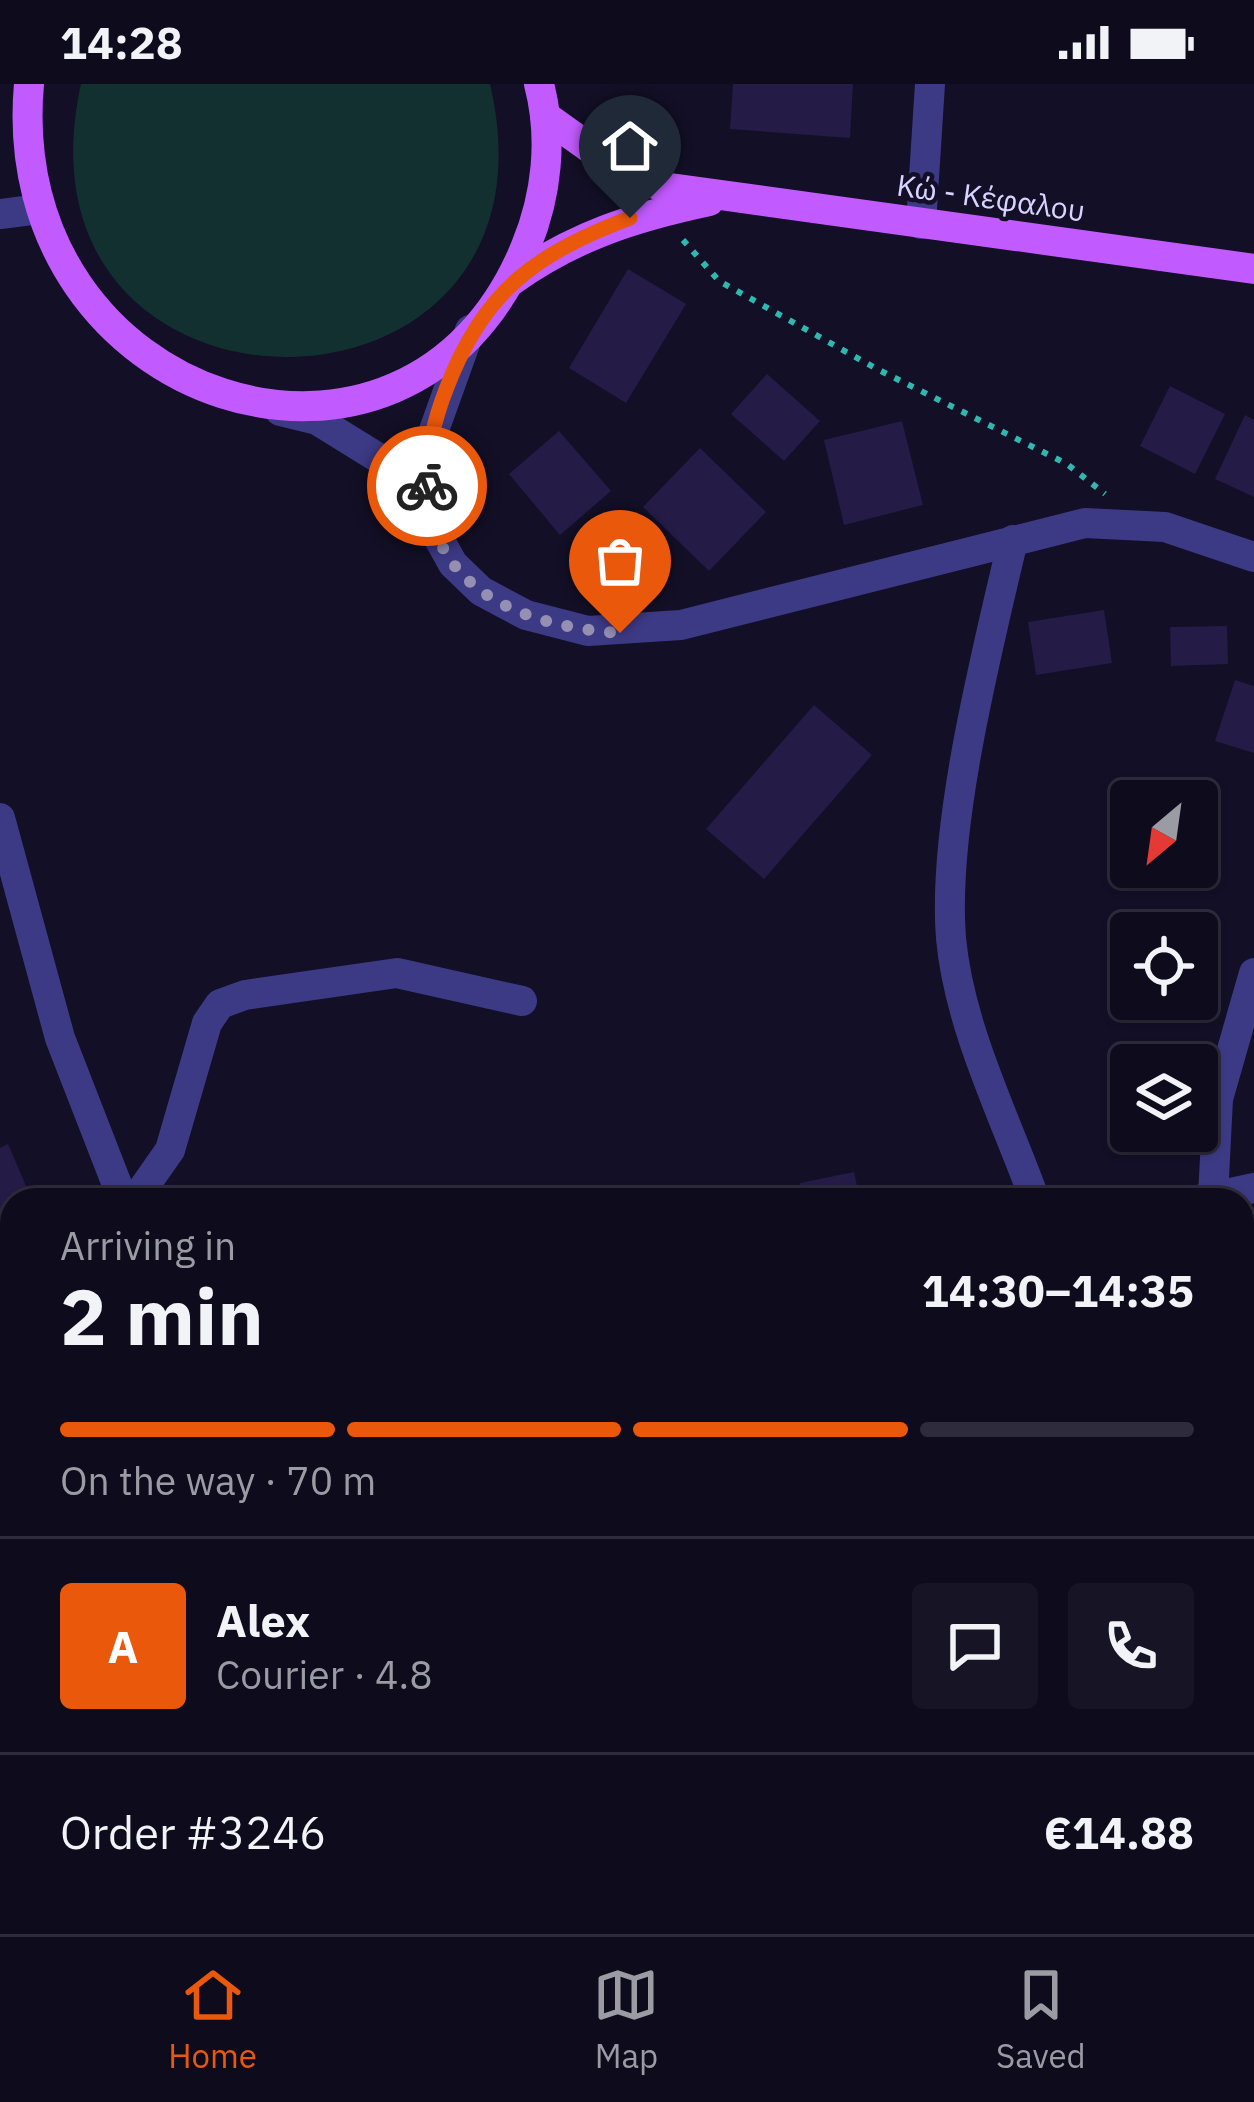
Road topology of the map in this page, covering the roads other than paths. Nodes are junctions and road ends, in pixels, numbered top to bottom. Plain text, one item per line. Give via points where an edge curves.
1 (28, 84) edge
2 (930, 84) edge
3 (543, 95) edge
4 (0, 148) edge
5 (28, 196) junction
6 (719, 198) junction
7 (0, 214) edge
8 (921, 224) junction
9 (1254, 269) edge
10 (506, 284) junction
11 (470, 330) junction
12 (255, 404) junction
13 (429, 520) junction
14 (1012, 540) junction
15 (1254, 557) edge
16 (0, 818) edge
17 (1254, 973) edge
18 (522, 1001) dead end
19 (118, 1188) edge
20 (143, 1188) edge
21 (1031, 1188) edge
22 (1206, 1188) edge

1 - 5 main road via 21,147
2 - 8 street
3 - 6 main road, Κώ - Κέφαλου via 622,171
3 - 10 main road via 540,203
4 - 5 main road
5 - 7 street
5 - 12 main road via 62,283 121,349 184,386
6 - 8 main road, Κώ - Κέφαλου
6 - 10 main road via 586,235
8 - 9 main road, Κώ - Κέφαλου
10 - 11 main road
11 - 12 main road via 387,386 322,404
11 - 13 street via 429,444
12 - 13 street via 317,420 362,445
13 - 14 street via 453,564 498,602 565,627 620,633 681,625
14 - 15 street via 1085,523 1132,523
14 - 21 street via 950,873 951,941 965,1006
16 - 19 street via 60,1038
17 - 22 street via 1218,1099
18 - 20 street via 397,973 220,1004 207,1023 170,1150

